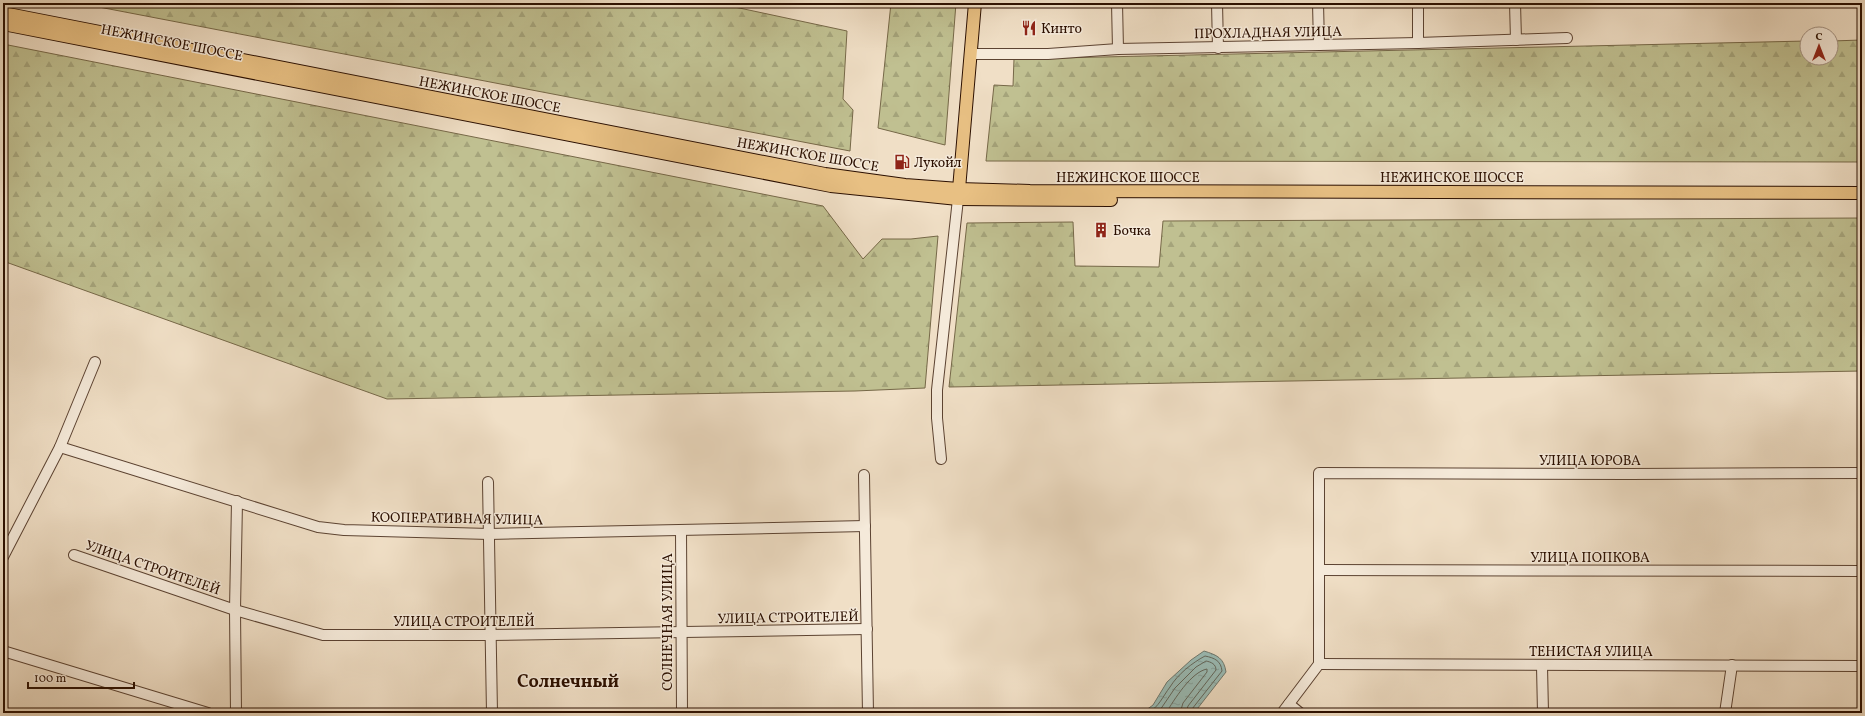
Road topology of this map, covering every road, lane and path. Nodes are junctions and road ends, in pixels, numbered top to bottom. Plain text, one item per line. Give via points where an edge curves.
1 (975, 3) edge
2 (1117, 3) edge
3 (1217, 3) edge
4 (1318, 3) edge
5 (1418, 3) edge
6 (1515, 3) edge
7 (3, 13) edge
8 (3, 24) edge
9 (1567, 38) dead end
10 (1516, 40) junction
11 (1418, 43) junction
12 (1319, 45) junction
13 (1218, 48) junction
14 (1118, 49) junction
15 (970, 54) junction
16 (1862, 193) edge
17 (958, 194) junction
18 (1862, 200) edge
19 (95, 362) dead end
20 (60, 447) junction
21 (941, 458) dead end
22 (1862, 473) edge
23 (864, 475) dead end
24 (488, 482) dead end
25 (237, 501) junction
26 (865, 526) junction
27 (680, 530) junction
28 (489, 534) junction
29 (74, 555) dead end
30 (3, 557) edge
31 (1319, 570) junction
32 (1862, 571) edge
33 (235, 610) junction
34 (867, 629) junction
35 (681, 633) junction
36 (490, 635) junction
37 (3, 651) edge
38 (1319, 664) junction
39 (1732, 665) junction
40 (1542, 666) junction
41 (1862, 666) edge
42 (1289, 704) junction
43 (208, 713) edge
44 (236, 713) edge
45 (492, 713) edge
46 (682, 713) edge
47 (868, 713) edge
48 (1282, 713) edge
49 (1300, 713) edge
50 (1543, 713) edge
51 (1725, 713) edge

1 - 15 main road
2 - 14 street
3 - 13 street
4 - 12 street
5 - 11 street
6 - 10 street
7 - 17 main road, НЕЖИНСКОЕ ШОССЕ via 825,174
8 - 17 main road, НЕЖИНСКОЕ ШОССЕ via 831,186
9 - 10 street, ПРОХЛАДНАЯ УЛИЦА
10 - 11 street, ПРОХЛАДНАЯ УЛИЦА
11 - 12 street, ПРОХЛАДНАЯ УЛИЦА
12 - 13 street, ПРОХЛАДНАЯ УЛИЦА
13 - 14 street, ПРОХЛАДНАЯ УЛИЦА
14 - 15 street, ПРОХЛАДНАЯ УЛИЦА via 1068,54
15 - 17 main road
16 - 17 main road, НЕЖИНСКОЕ ШОССЕ
17 - 18 main road, НЕЖИНСКОЕ ШОССЕ via 1032,200
17 - 21 street via 937,390
19 - 20 street
20 - 25 street, КООПЕРАТИВНАЯ УЛИЦА
20 - 30 street
22 - 31 street, УЛИЦА ЮРОВА via 1318,473
23 - 26 street
24 - 28 street
25 - 28 street, КООПЕРАТИВНАЯ УЛИЦА via 318,527
25 - 33 street
26 - 27 street, КООПЕРАТИВНАЯ УЛИЦА
26 - 34 street
27 - 28 street, КООПЕРАТИВНАЯ УЛИЦА
27 - 35 street, СОЛНЕЧНАЯ УЛИЦА
28 - 36 street
29 - 33 street, УЛИЦА СТРОИТЕЛЕЙ
31 - 32 street, УЛИЦА ПОПКОВА
31 - 38 street
33 - 36 street, УЛИЦА СТРОИТЕЛЕЙ via 324,635
33 - 44 street
34 - 35 street, УЛИЦА СТРОИТЕЛЕЙ
34 - 47 street
35 - 36 street, УЛИЦА СТРОИТЕЛЕЙ
35 - 46 street, СОЛНЕЧНАЯ УЛИЦА
36 - 45 street
37 - 43 street
38 - 40 street, ТЕНИСТАЯ УЛИЦА
38 - 42 street
39 - 40 street, ТЕНИСТАЯ УЛИЦА
39 - 41 street, ТЕНИСТАЯ УЛИЦА
39 - 51 street
40 - 50 street
42 - 48 street
42 - 49 street

